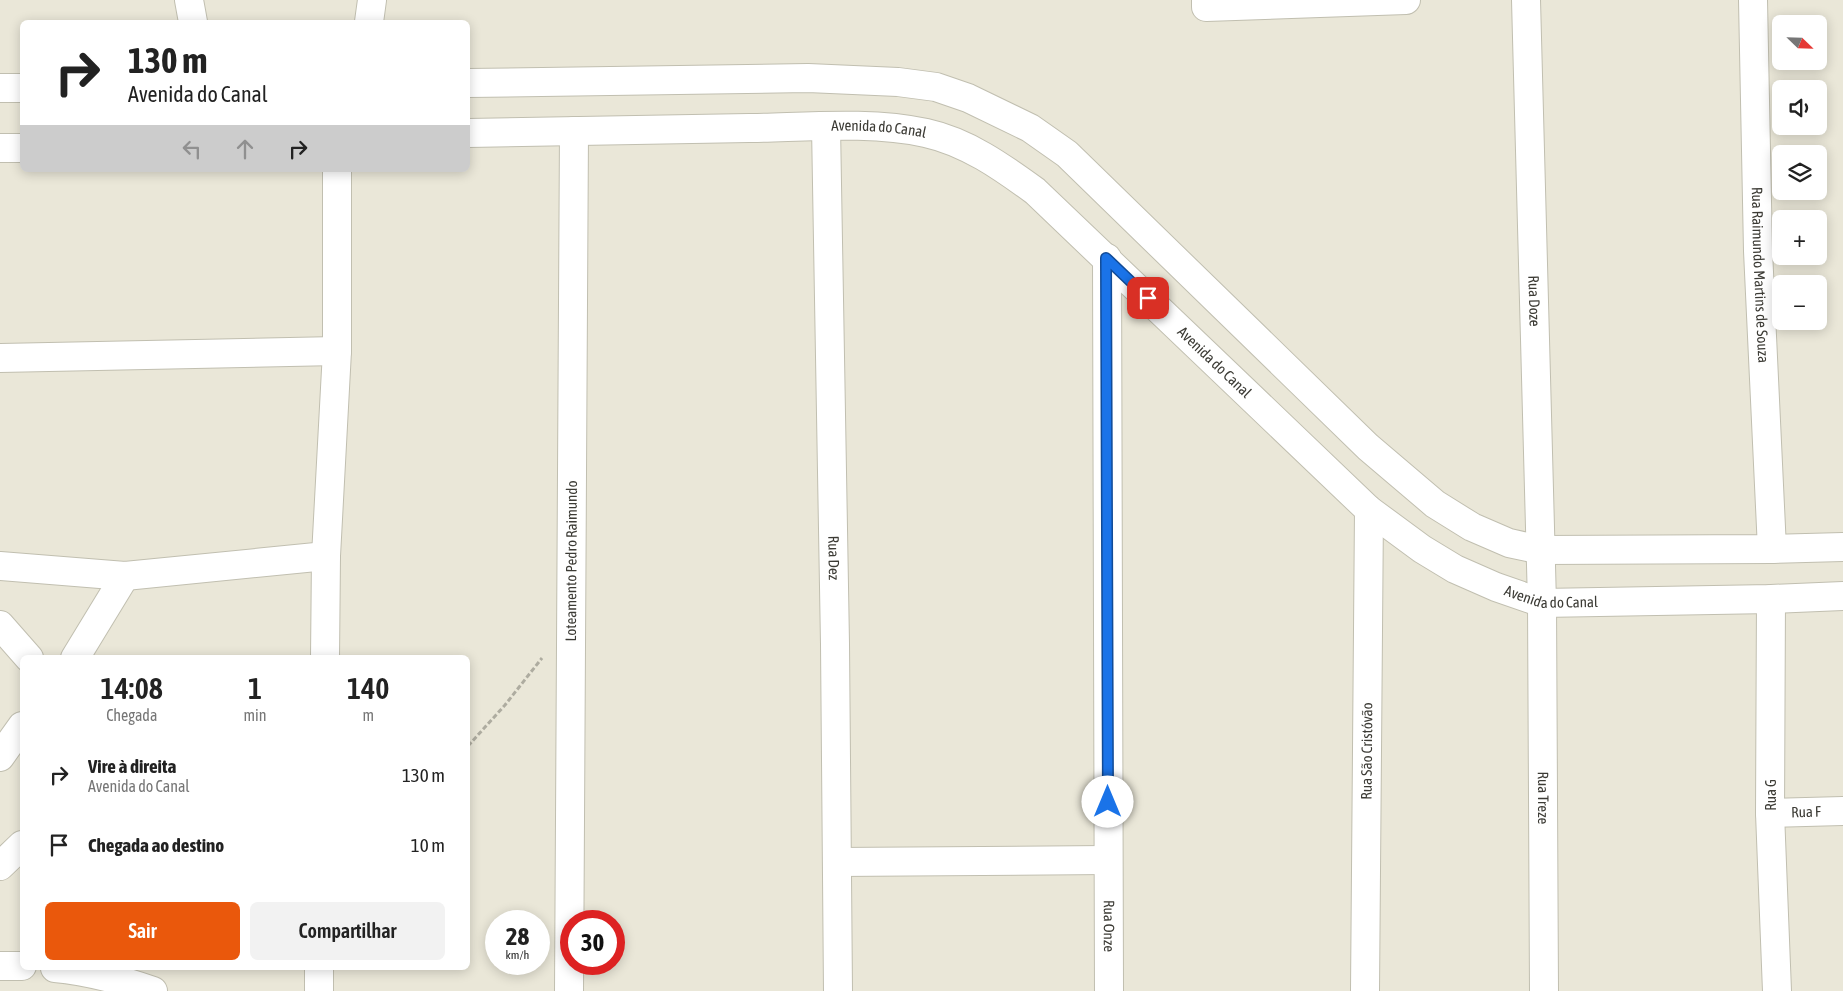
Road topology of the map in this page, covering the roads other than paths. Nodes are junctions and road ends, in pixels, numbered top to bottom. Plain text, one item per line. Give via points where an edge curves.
1 (189, 0) edge
2 (372, 0) edge
3 (1406, 0) edge
4 (1526, 0) edge
5 (1753, 0) edge
6 (1206, 3) edge
7 (193, 20) edge
8 (369, 20) edge
9 (470, 83) edge
10 (0, 88) edge
11 (20, 88) edge
12 (826, 126) junction
13 (574, 131) junction
14 (470, 133) edge
15 (0, 148) edge
16 (20, 148) edge
17 (337, 172) edge
18 (1106, 258) junction
19 (337, 351) junction
20 (0, 358) edge
21 (1370, 510) junction
22 (1843, 547) edge
23 (1772, 549) junction
24 (1541, 550) junction
25 (326, 556) junction
26 (0, 566) edge
27 (126, 576) junction
28 (1843, 596) edge
29 (1771, 599) junction
30 (1542, 603) junction
31 (0, 625) edge
32 (25, 655) edge
33 (77, 655) edge
34 (325, 655) edge
35 (20, 729) edge
36 (0, 756) edge
37 (1843, 811) edge
38 (1770, 813) junction
39 (20, 847) edge
40 (1108, 860) junction
41 (837, 862) junction
42 (0, 866) edge
43 (0, 966) edge
44 (20, 966) edge
45 (76, 970) edge
46 (319, 970) edge
47 (153, 991) edge
48 (319, 991) edge
49 (570, 991) edge
50 (838, 991) edge
51 (1109, 991) edge
52 (1365, 991) edge
53 (1544, 991) edge
54 (1776, 991) edge

1 - 7 street
2 - 8 street
3 - 6 street
4 - 24 street, Rua Doze
5 - 23 street, Rua Raimundo Martins de Souza via 1758,252
9 - 24 street via 808,78 898,82 936,87 968,98 1030,128 1067,154 1368,447 1436,504 1472,527 1509,543
10 - 11 street
12 - 13 street, Avenida do Canal
12 - 18 street, Avenida do Canal via 889,127 927,133 958,143 998,164 1035,191
12 - 41 street, Rua Dez
13 - 14 street, Avenida do Canal
13 - 49 street, Loteamento Pedro Raimundo
15 - 16 street
17 - 19 street
18 - 21 street, Avenida do Canal
18 - 40 street
19 - 20 street
19 - 25 street
21 - 30 street, Avenida do Canal via 1422,550 1455,568
21 - 52 street, Rua São Cristóvão
22 - 23 street
23 - 24 street
24 - 30 street, Rua Doze
25 - 27 street
25 - 34 street
26 - 27 street
27 - 33 street
28 - 29 street, Avenida do Canal
29 - 30 street, Avenida do Canal
29 - 38 street, Rua G
30 - 53 street, Rua Treze
31 - 32 street
35 - 36 street
37 - 38 street, Rua F
38 - 54 street, Rua G
39 - 42 street
40 - 41 street
40 - 51 street, Rua Onze
41 - 50 street, Rua Dez
43 - 44 street
45 - 47 street
46 - 48 street

